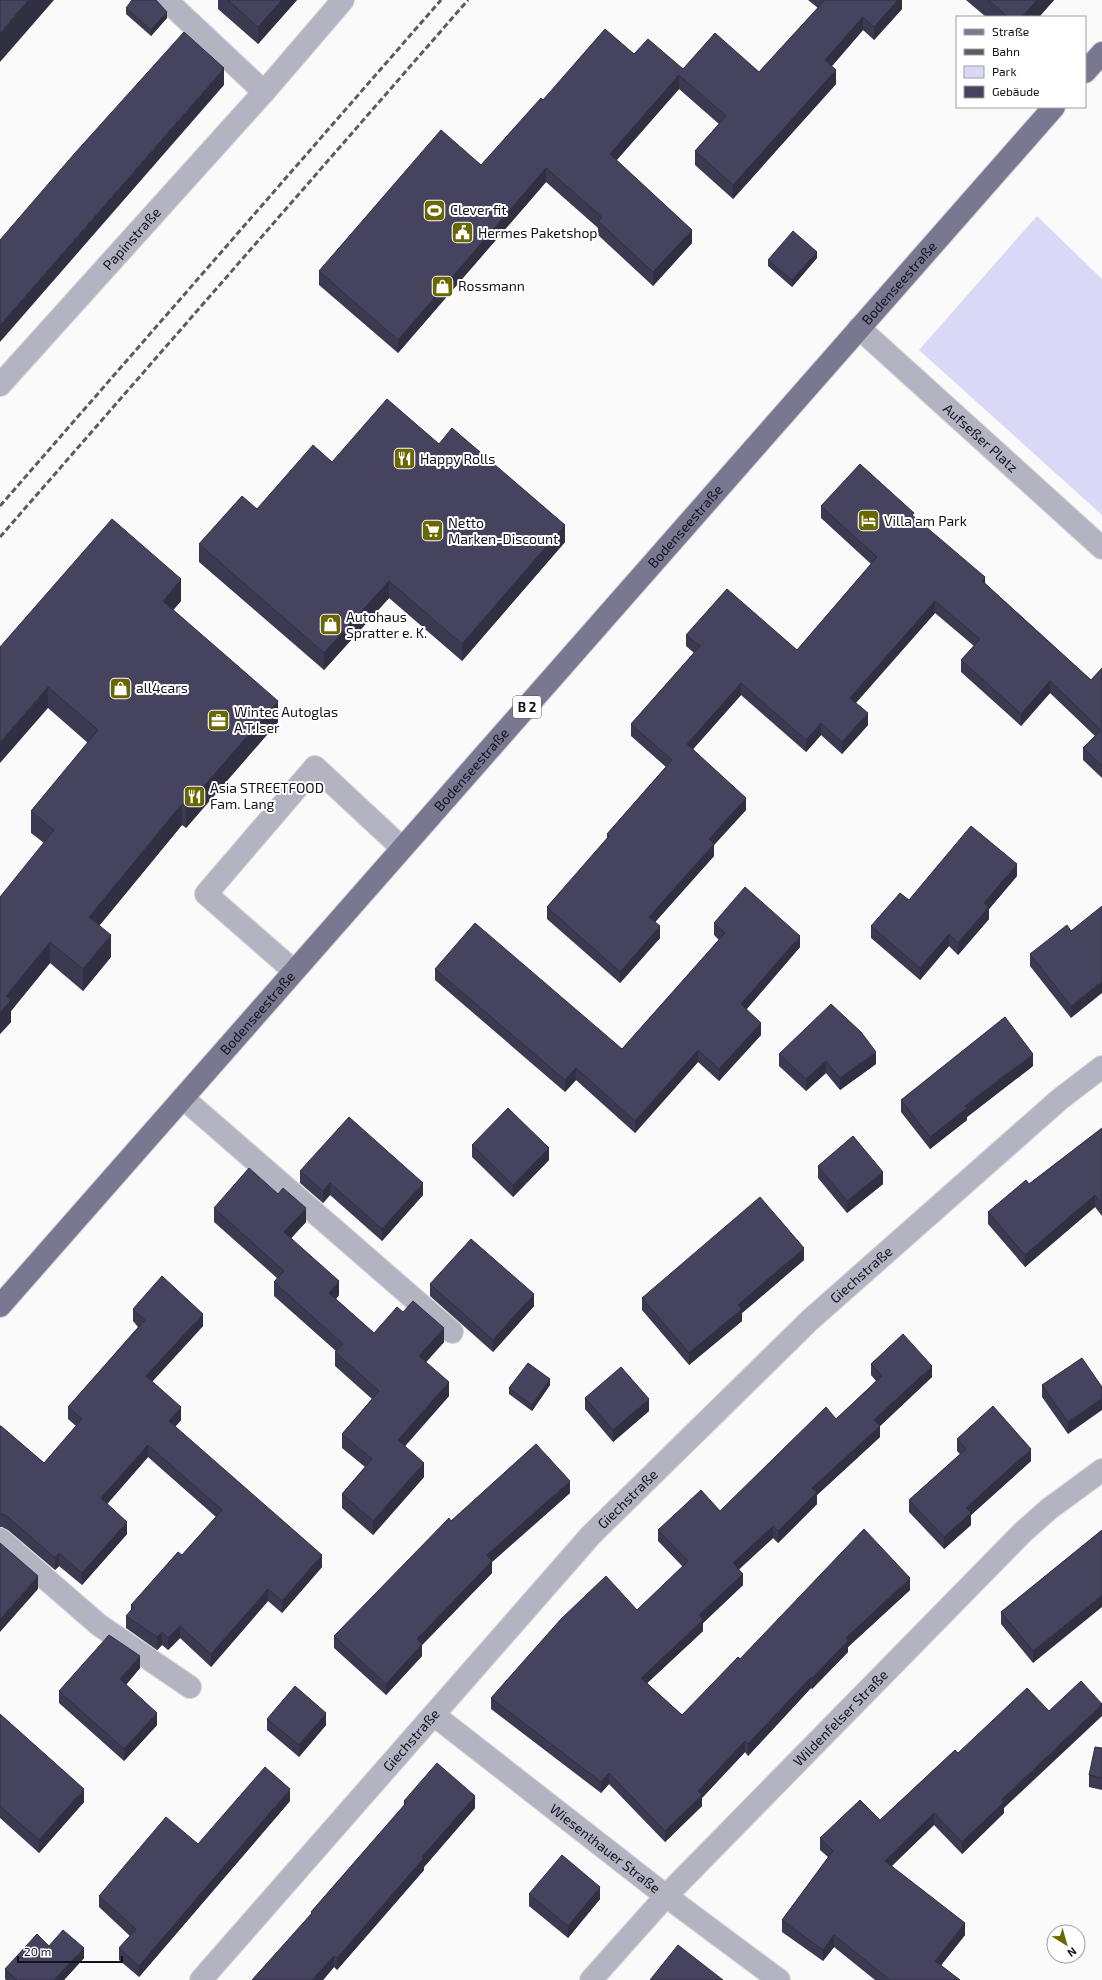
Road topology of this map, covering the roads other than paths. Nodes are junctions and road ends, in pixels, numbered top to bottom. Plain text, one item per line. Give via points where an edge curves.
1 (166, 0) edge
2 (343, 0) edge
3 (1102, 53) edge
4 (1086, 71) edge
5 (264, 92) junction
6 (1053, 108) edge
7 (858, 328) junction
8 (0, 385) edge
9 (1102, 548) edge
10 (402, 848) junction
11 (294, 971) junction
12 (1102, 1067) edge
13 (183, 1098) junction
14 (0, 1306) edge
15 (452, 1332) dead end
16 (1102, 1470) edge
17 (0, 1540) edge
18 (190, 1687) dead end
19 (434, 1715) junction
20 (666, 1896) junction
21 (201, 1980) edge
22 (591, 1980) edge
23 (779, 1980) edge

1 - 5 street
2 - 5 street, Papinstraße
3 - 4 main road
5 - 8 street, Papinstraße
6 - 7 main road, Bodenseestraße / B 2
7 - 9 street, Aufseßer Platz
7 - 10 main road, Bodenseestraße / B 2
10 - 11 main road, Bodenseestraße / B 2
10 - 11 street via 315,768 206,894
11 - 13 main road, Bodenseestraße / B 2
12 - 19 street, Giechstraße via 1060,1099 810,1320 591,1535
13 - 14 main road, Bodenseestraße / B 2
13 - 15 street
16 - 20 street, Wildenfelser Straße via 1022,1532
17 - 18 street via 99,1625
19 - 20 street, Wiesenthauer Straße
19 - 21 street, Giechstraße
20 - 22 street, Wildenfelser Straße
20 - 23 street, Wiesenthauer Straße

